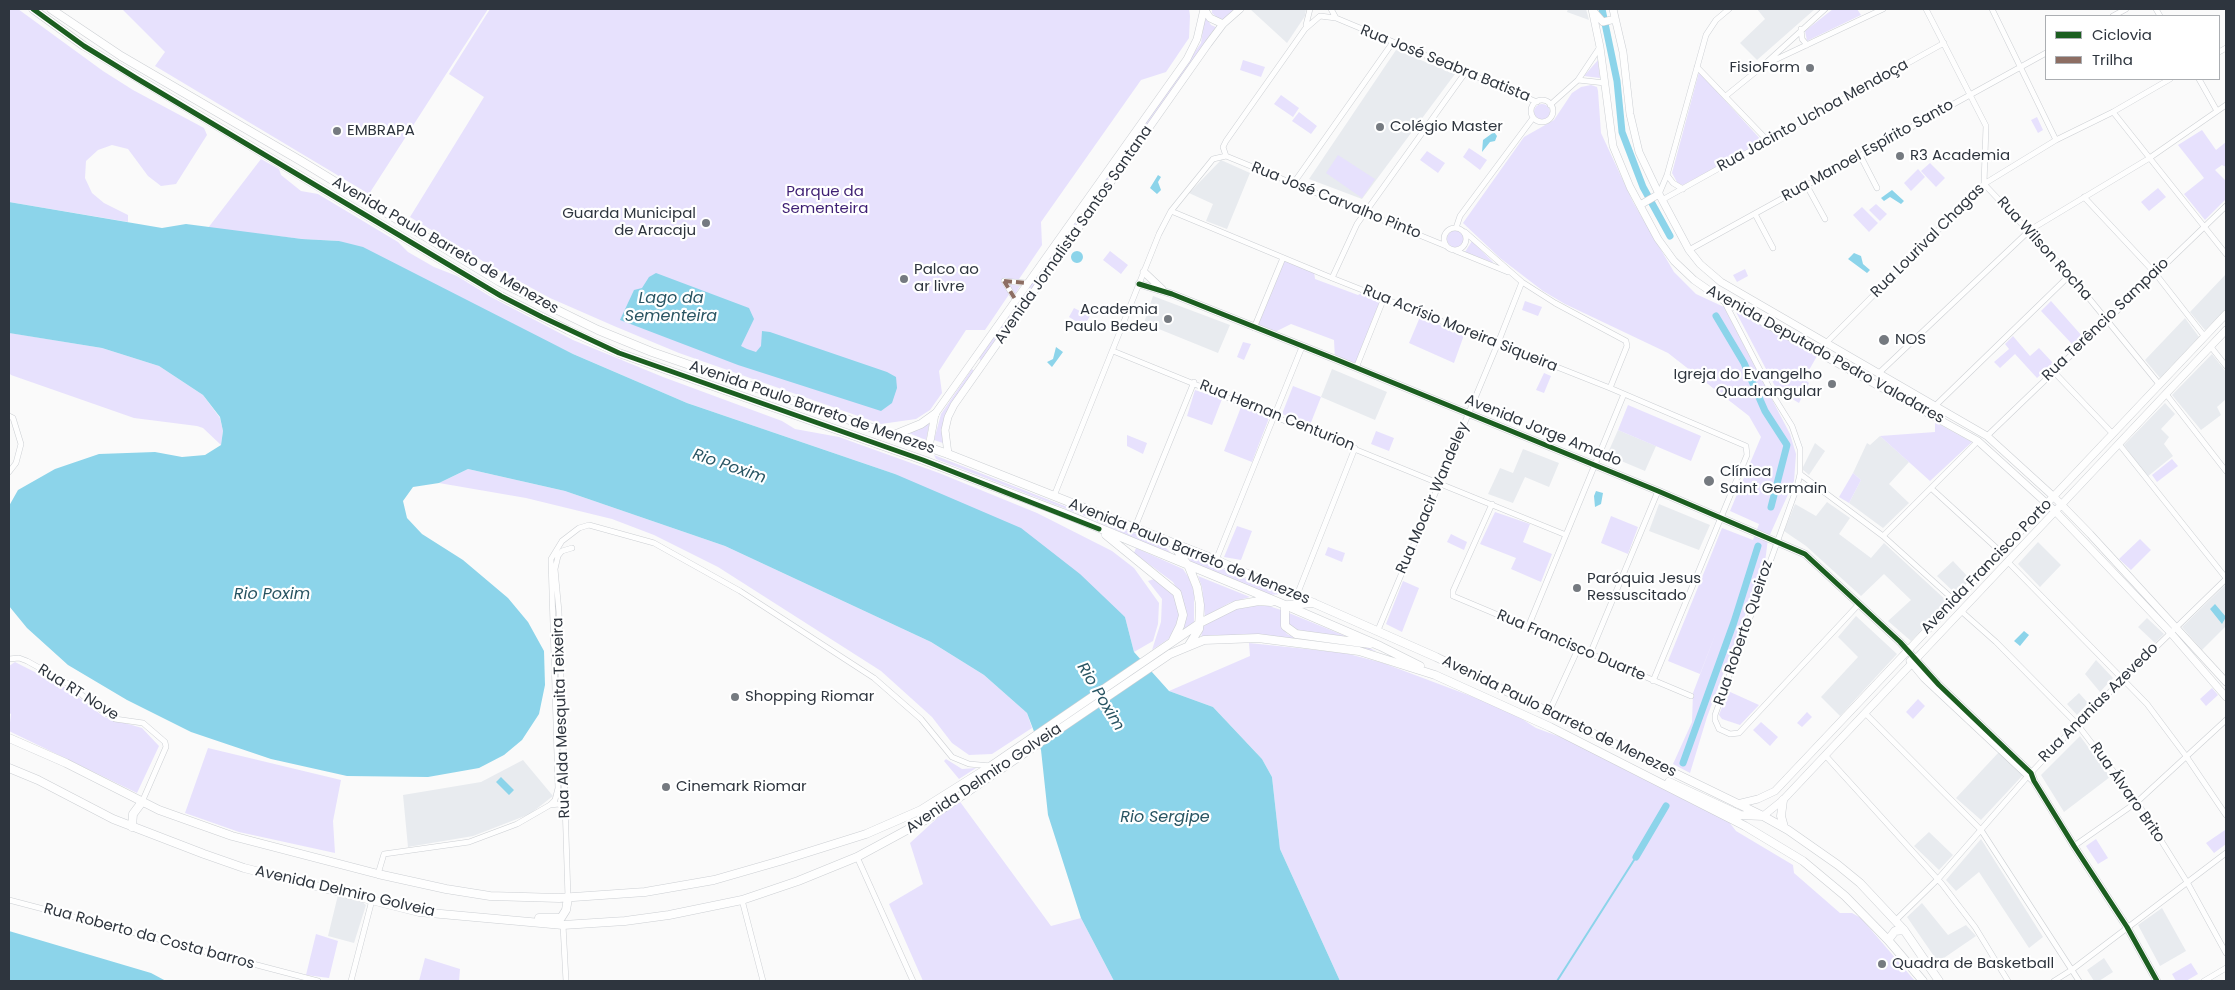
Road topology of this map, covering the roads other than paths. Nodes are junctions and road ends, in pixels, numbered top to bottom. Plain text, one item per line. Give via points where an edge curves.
1 (33, 9) edge
2 (51, 9) edge
3 (1204, 9) edge
4 (1240, 9) edge
5 (1310, 9) edge
6 (1331, 9) edge
7 (1592, 9) edge
8 (1613, 9) edge
9 (1729, 9) edge
10 (1825, 9) edge
11 (1883, 9) edge
12 (1926, 9) edge
13 (1992, 9) edge
14 (2126, 9) edge
15 (2114, 15) edge
16 (1336, 18) junction
17 (1613, 21) junction
18 (1223, 24) junction
19 (1305, 29) junction
20 (1801, 29) junction
21 (1393, 42) junction
22 (1944, 43) junction
23 (1807, 45) junction
24 (1600, 47) junction
25 (2045, 53) edge
26 (1764, 65) junction
27 (2021, 66) junction
28 (1697, 67) junction
29 (1465, 72) junction
30 (1578, 80) junction
31 (2168, 80) edge
32 (2200, 80) edge
33 (1605, 83) junction
34 (1970, 94) junction
35 (1726, 95) junction
36 (1537, 102) junction
37 (1550, 105) junction
38 (2226, 105) edge
39 (2216, 111) junction
40 (2113, 112) junction
41 (1533, 118) junction
42 (2056, 140) junction
43 (1768, 141) junction
44 (1226, 156) junction
45 (1861, 157) junction
46 (2148, 159) junction
47 (1667, 175) junction
48 (1293, 184) junction
49 (1984, 184) junction
50 (1807, 186) junction
51 (1877, 188) dead end
52 (1682, 189) junction
53 (1659, 197) junction
54 (2084, 197) junction
55 (1642, 204) junction
56 (2226, 206) edge
57 (1171, 211) junction
58 (1365, 213) junction
59 (1755, 214) junction
60 (1825, 219) dead end
61 (2204, 226) junction
62 (1456, 228) junction
63 (2030, 230) junction
64 (1464, 232) junction
65 (1446, 246) junction
66 (1773, 248) dead end
67 (1689, 250) junction
68 (1455, 251) junction
69 (2226, 254) edge
70 (1283, 258) junction
71 (1144, 272) junction
72 (2155, 273) junction
73 (1512, 274) junction
74 (2070, 275) junction
75 (1332, 278) junction
76 (1522, 282) junction
77 (1026, 284) junction
78 (1139, 284) junction
79 (1164, 291) junction
80 (1384, 298) junction
81 (1015, 299) junction
82 (1723, 300) junction
83 (2226, 314) edge
84 (2107, 320) junction
85 (1254, 328) junction
86 (2226, 330) edge
87 (1806, 331) junction
88 (2205, 338) junction
89 (1799, 342) junction
90 (1826, 342) junction
91 (1498, 343) junction
92 (1302, 347) junction
93 (2211, 347) junction
94 (1113, 351) junction
95 (1844, 353) junction
96 (974, 358) junction
97 (1836, 363) junction
98 (2226, 366) edge
99 (1356, 368) junction
100 (978, 371) junction
101 (2054, 372) junction
102 (1879, 373) junction
103 (1194, 382) junction
104 (2159, 384) junction
105 (1610, 388) junction
106 (1624, 394) junction
107 (2166, 394) junction
108 (1935, 406) junction
109 (935, 414) junction
110 (1469, 414) junction
111 (9, 416) edge
112 (1274, 416) junction
113 (2113, 434) junction
114 (894, 435) junction
115 (1987, 436) junction
116 (1978, 441) junction
117 (2119, 444) junction
118 (929, 447) junction
119 (1355, 448) junction
120 (948, 454) junction
121 (932, 463) junction
122 (1594, 465) junction
123 (2226, 470) edge
124 (9, 472) edge
125 (1800, 474) junction
126 (1439, 484) junction
127 (1932, 489) junction
128 (1658, 491) junction
129 (1054, 496) junction
130 (2054, 497) junction
131 (1492, 504) junction
132 (2047, 504) junction
133 (2061, 505) junction
134 (2055, 511) junction
135 (1721, 518) junction
136 (1135, 527) junction
137 (1099, 529) junction
138 (1566, 534) junction
139 (1883, 536) junction
140 (1776, 541) junction
141 (1172, 542) junction
142 (572, 548) dead end
143 (2002, 553) junction
144 (1216, 560) junction
145 (2008, 562) junction
146 (1189, 566) junction
147 (2226, 578) edge
148 (1297, 595) junction
149 (1955, 601) junction
150 (1314, 603) junction
151 (1859, 604) junction
152 (1285, 605) junction
153 (1961, 611) junction
154 (1200, 623) junction
155 (2177, 626) junction
156 (1528, 627) junction
157 (1378, 630) junction
158 (2170, 632) junction
159 (1189, 645) junction
160 (1380, 646) junction
161 (1169, 648) junction
162 (1578, 649) junction
163 (1906, 651) junction
164 (1590, 654) junction
165 (9, 659) edge
166 (1912, 661) junction
167 (1435, 675) junction
168 (2225, 677) edge
169 (2122, 678) junction
170 (1652, 681) junction
171 (1692, 696) dead end
172 (2226, 696) edge
173 (1550, 712) junction
174 (1864, 713) junction
175 (2226, 720) edge
176 (2077, 724) junction
177 (9, 738) edge
178 (1018, 752) junction
179 (1825, 755) junction
180 (2186, 756) junction
181 (991, 766) junction
182 (9, 768) edge
183 (2031, 777) junction
184 (1655, 779) junction
185 (1783, 800) junction
186 (142, 802) junction
187 (2137, 802) junction
188 (1737, 804) junction
189 (550, 805) junction
190 (564, 810) junction
191 (2226, 815) edge
192 (1763, 816) junction
193 (132, 827) junction
194 (1784, 827) junction
195 (1981, 830) junction
196 (2074, 846) junction
197 (2226, 854) edge
198 (857, 857) junction
199 (378, 874) junction
200 (1938, 879) junction
201 (2187, 882) junction
202 (568, 898) junction
203 (9, 900) edge
204 (372, 900) junction
205 (742, 900) junction
206 (468, 917) junction
207 (1896, 920) junction
208 (564, 925) junction
209 (2127, 927) junction
210 (1904, 930) junction
211 (1888, 940) junction
212 (2226, 953) edge
213 (2226, 968) edge
214 (2073, 970) junction
215 (318, 981) edge
216 (351, 981) edge
217 (566, 981) edge
218 (763, 981) edge
219 (914, 981) edge
220 (1922, 981) edge
221 (1940, 981) edge
222 (2008, 981) edge
223 (2054, 981) edge
224 (2079, 981) edge
225 (2157, 981) edge
226 (2204, 981) edge

1 - 121 main road, Avenida Paulo Barreto de Menezes via 136,78 501,296 542,317 619,353
2 - 114 main road, Avenida Paulo Barreto de Menezes via 121,56 500,282 598,330 652,352
3 - 18 main road via 1210,18
3 - 77 main road, Avenida Jornalista Santos Santana via 1197,39 1187,59
4 - 18 main road, Avenida Jornalista Santos Santana
5 - 19 street
6 - 16 street
7 - 17 main road via 1603,22
7 - 24 main road, Avenida Deputado Pedro Valadares
8 - 17 main road, Avenida Deputado Pedro Valadares
9 - 28 street via 1711,26
10 - 20 street
11 - 23 street
12 - 22 street
13 - 27 street
14 - 15 street
16 - 19 street via 1320,16
16 - 21 street, Rua José Seabra Batista
17 - 53 main road, Avenida Deputado Pedro Valadares via 1623,52 1633,130
18 - 100 main road, Avenida Jornalista Santos Santana
19 - 44 street via 1226,141 1223,147
20 - 23 street via 1802,39
20 - 26 street
21 - 29 street, Rua José Seabra Batista
21 - 48 street
22 - 34 street
22 - 43 street, Rua Jacinto Uchoa Mendoça
23 - 26 street
24 - 30 street
24 - 33 main road, Avenida Deputado Pedro Valadares
25 - 27 street, Rua Manoel Espírito Santo
26 - 35 street
27 - 34 street, Rua Manoel Espírito Santo
27 - 42 street
28 - 35 street
28 - 47 street
29 - 36 street, Rua José Seabra Batista
29 - 58 street
30 - 33 street
30 - 37 street
31 - 40 street, Rua Lourival Chagas
32 - 39 street
33 - 55 main road, Avenida Deputado Pedro Valadares via 1613,146
34 - 45 street, Rua Manoel Espírito Santo
34 - 49 street via 1986,126
35 - 43 street
36 - 37 street via 1544,101
36 - 41 street via 1532,109
37 - 41 street via 1553,111 1548,120 1539,122
38 - 39 street
39 - 46 street
40 - 42 street, Rua Lourival Chagas
40 - 46 street
41 - 62 street via 1460,216
42 - 49 street, Rua Lourival Chagas
43 - 52 street, Rua Jacinto Uchoa Mendoça
44 - 48 street, Rua José Carvalho Pinto
44 - 57 street via 1210,161
45 - 50 street, Rua Manoel Espírito Santo
45 - 51 street
46 - 54 street
46 - 61 street
47 - 52 street
47 - 53 street
48 - 58 street, Rua José Carvalho Pinto
49 - 63 street, Rua Wilson Rocha
49 - 90 street, Rua Lourival Chagas
50 - 59 street, Rua Manoel Espírito Santo
50 - 60 street
52 - 53 street, Rua Jacinto Uchoa Mendoça
53 - 55 main road
53 - 67 main road, Avenida Deputado Pedro Valadares
54 - 63 street
54 - 72 street
55 - 82 main road, Avenida Deputado Pedro Valadares via 1658,240 1674,261
56 - 61 street, Rua Terêncio Sampaio
57 - 70 street, Rua Acrísio Moreira Siqueira
57 - 71 street
58 - 65 street, Rua José Carvalho Pinto
58 - 75 street
59 - 66 street
59 - 67 street, Rua Manoel Espírito Santo
61 - 69 street
61 - 72 street, Rua Terêncio Sampaio
62 - 64 street
62 - 65 street via 1444,236
63 - 74 street, Rua Wilson Rocha
63 - 102 street
64 - 68 street via 1466,243
64 - 73 street
65 - 68 street
67 - 87 main road, Avenida Deputado Pedro Valadares via 1721,282
68 - 73 street
70 - 75 street, Rua Acrísio Moreira Siqueira
70 - 85 street
71 - 78 street
71 - 79 main road, Avenida Jorge Amado
72 - 84 street, Rua Terêncio Sampaio
72 - 88 street
73 - 76 street
74 - 84 street, Rua Wilson Rocha
74 - 108 street
75 - 80 street, Rua Acrísio Moreira Siqueira
76 - 91 street, Rua Moacir Wandeley
76 - 105 street via 1626,341 1627,346
77 - 81 main road, Avenida Jornalista Santos Santana
77 - 81 street via 1004,282
78 - 79 main road, Avenida Jorge Amado
78 - 94 street
79 - 85 main road, Avenida Jorge Amado
80 - 91 street, Rua Acrísio Moreira Siqueira
80 - 99 street
81 - 96 main road, Avenida Jornalista Santos Santana
82 - 89 main road, Avenida Deputado Pedro Valadares
82 - 125 street, Rua Roberto Queiroz via 1792,426 1800,449
83 - 88 main road, Avenida Francisco Porto
84 - 101 street, Rua Terêncio Sampaio
84 - 104 street, Rua Wilson Rocha
85 - 92 main road, Avenida Jorge Amado
86 - 93 main road, Avenida Francisco Porto
87 - 89 main road via 1805,338
87 - 90 main road, Avenida Deputado Pedro Valadares
88 - 104 main road, Avenida Francisco Porto
89 - 97 main road, Avenida Deputado Pedro Valadares
90 - 95 main road, Avenida Deputado Pedro Valadares
91 - 105 street, Rua Acrísio Moreira Siqueira
91 - 110 street, Rua Moacir Wandeley
92 - 99 main road, Avenida Jorge Amado
92 - 112 street
93 - 98 street
93 - 107 main road, Avenida Francisco Porto
94 - 103 street, Rua Hernan Centurion
94 - 129 street
95 - 97 main road via 1838,356
95 - 102 main road, Avenida Deputado Pedro Valadares
96 - 100 main road via 972,367
96 - 109 main road, Avenida Jornalista Santos Santana
97 - 116 main road, Avenida Deputado Pedro Valadares
99 - 110 main road, Avenida Jorge Amado
100 - 120 main road, Avenida Jornalista Santos Santana via 949,414 945,430
101 - 113 street
101 - 115 street, Rua Terêncio Sampaio
102 - 108 main road, Avenida Deputado Pedro Valadares
103 - 112 street, Rua Hernan Centurion
103 - 136 street
104 - 113 main road, Avenida Francisco Porto
105 - 106 street, Rua Acrísio Moreira Siqueira
106 - 122 street
106 - 135 street, Rua Acrísio Moreira Siqueira via 1748,449
107 - 117 main road, Avenida Francisco Porto
107 - 123 street
108 - 115 main road, Avenida Deputado Pedro Valadares
109 - 114 main road via 921,424
109 - 118 main road
110 - 122 main road, Avenida Jorge Amado
110 - 126 street, Rua Moacir Wandeley
111 - 124 street via 13,418 21,444 16,463
112 - 119 street, Rua Hernan Centurion
112 - 144 street
113 - 130 main road, Avenida Francisco Porto
114 - 118 main road, Avenida Paulo Barreto de Menezes
115 - 130 main road, Avenida Deputado Pedro Valadares
116 - 127 street
116 - 132 main road, Avenida Deputado Pedro Valadares
117 - 133 main road, Avenida Francisco Porto
117 - 147 street
118 - 120 main road, Avenida Paulo Barreto de Menezes
118 - 121 main road
119 - 126 street, Rua Hernan Centurion
119 - 148 street
120 - 129 main road, Avenida Paulo Barreto de Menezes
121 - 137 main road, Avenida Paulo Barreto de Menezes
122 - 128 main road, Avenida Jorge Amado
122 - 138 street
125 - 139 street
125 - 140 street, Rua Roberto Queiroz
126 - 131 street, Rua Hernan Centurion
126 - 157 street, Rua Moacir Wandeley
127 - 139 street
127 - 143 street
128 - 135 main road, Avenida Jorge Amado
128 - 164 street
129 - 136 main road, Avenida Paulo Barreto de Menezes
130 - 132 main road, Avenida Francisco Porto
130 - 133 main road, Avenida Deputado Pedro Valadares
131 - 138 street, Rua Hernan Centurion
131 - 156 street, Rua Francisco Duarte via 1452,594
132 - 134 main road, Avenida Deputado Pedro Valadares
132 - 143 main road, Avenida Francisco Porto
133 - 134 main road, Avenida Francisco Porto
133 - 155 main road, Avenida Deputado Pedro Valadares
134 - 145 main road, Avenida Francisco Porto
134 - 158 main road, Avenida Deputado Pedro Valadares
135 - 140 main road, Avenida Jorge Amado
135 - 170 street
136 - 141 main road, Avenida Paulo Barreto de Menezes
137 - 146 main road, Avenida Paulo Barreto de Menezes
137 - 161 main road via 1176,593 1182,619
138 - 156 street
139 - 149 street
140 - 151 main road, Avenida Jorge Amado via 1805,554
140 - 151 street, Rua Roberto Queiroz via 1714,720 1724,733 1738,733
141 - 144 main road, Avenida Paulo Barreto de Menezes
141 - 146 main road
142 - 190 street, Rua Alda Mesquita Teixeira via 562,551 555,569
143 - 149 main road, Avenida Francisco Porto
144 - 148 main road, Avenida Paulo Barreto de Menezes
145 - 153 main road, Avenida Francisco Porto
145 - 169 street
146 - 152 main road, Avenida Paulo Barreto de Menezes
146 - 154 main road via 1197,587
147 - 155 street, Rua Ananias Azevedo
148 - 150 main road, Avenida Paulo Barreto de Menezes
149 - 163 main road, Avenida Francisco Porto
150 - 152 main road
150 - 157 main road, Avenida Paulo Barreto de Menezes
151 - 163 main road, Avenida Jorge Amado
152 - 154 main road via 1250,602 1236,605
152 - 160 main road, Avenida Paulo Barreto de Menezes
152 - 160 main road via 1285,626 1296,634
153 - 166 main road, Avenida Francisco Porto
153 - 176 street, Rua Álvaro Brito
154 - 159 main road
154 - 161 main road
155 - 158 street, Rua Ananias Azevedo
155 - 168 main road, Avenida Deputado Pedro Valadares
156 - 162 street, Rua Francisco Duarte
157 - 173 main road, Avenida Paulo Barreto de Menezes
158 - 169 street, Rua Ananias Azevedo
158 - 172 main road, Avenida Deputado Pedro Valadares
159 - 161 main road, Avenida Paulo Barreto de Menezes
159 - 167 main road, Avenida Paulo Barreto de Menezes via 1224,638 1258,638 1359,651
160 - 167 main road, Avenida Paulo Barreto de Menezes
161 - 178 main road, Avenida Delmiro Golveia
162 - 164 street, Rua Francisco Duarte
162 - 173 street
163 - 166 main road, Avenida Jorge Amado
163 - 188 main road, Avenida Francisco Porto via 1775,791
164 - 170 street, Rua Francisco Duarte
165 - 186 street, Rua RT Nove via 27,661 72,686 115,718 143,723 165,742 166,747
166 - 174 main road, Avenida Francisco Porto
166 - 183 main road, Avenida Jorge Amado
167 - 184 main road, Avenida Paulo Barreto de Menezes via 1497,701
169 - 176 street, Rua Ananias Azevedo
169 - 180 street via 2147,704
170 - 171 street, Rua Francisco Duarte
173 - 188 main road, Avenida Paulo Barreto de Menezes
174 - 179 main road, Avenida Francisco Porto
174 - 195 street
175 - 180 street
176 - 183 street, Rua Ananias Azevedo
176 - 187 street, Rua Álvaro Brito
177 - 186 main road, Avenida Delmiro Golveia
178 - 181 main road, Avenida Delmiro Golveia
178 - 198 main road, Avenida Delmiro Golveia via 929,818
179 - 185 main road, Avenida Francisco Porto
179 - 200 street
180 - 187 street
180 - 191 street
181 - 189 street, Rua Alda Mesquita Teixeira via 952,758 921,718 874,678 691,562 646,540 583,526 553,553 550,568 558,788
181 - 202 main road, Avenida Delmiro Golveia via 921,810 866,834 780,861 714,880 663,889
182 - 193 main road, Avenida Delmiro Golveia
183 - 195 street, Rua Ananias Azevedo
183 - 196 main road, Avenida Jorge Amado
184 - 192 main road via 1680,786 1740,815
184 - 211 main road, Avenida Paulo Barreto de Menezes via 1745,826 1803,861 1845,896
185 - 192 main road, Avenida Francisco Porto
185 - 194 main road via 1781,816
186 - 193 main road via 133,814
186 - 199 main road, Avenida Delmiro Golveia via 232,836
187 - 196 street
187 - 201 street, Rua Álvaro Brito via 2152,831
188 - 192 main road, Avenida Paulo Barreto de Menezes
189 - 190 street via 559,804
189 - 199 street via 481,839 442,848 384,854
190 - 202 street, Rua Alda Mesquita Teixeira
192 - 194 main road, Avenida Paulo Barreto de Menezes
193 - 204 main road, Avenida Delmiro Golveia via 244,868
194 - 207 main road, Avenida Paulo Barreto de Menezes via 1838,865
195 - 200 street, Rua Ananias Azevedo
195 - 214 street
196 - 209 main road, Avenida Jorge Amado via 2121,913
197 - 201 street
198 - 205 main road, Avenida Delmiro Golveia
198 - 219 street
199 - 202 main road, Avenida Delmiro Golveia via 490,896
200 - 207 street, Rua Ananias Azevedo
200 - 222 street via 1975,927
201 - 209 street
201 - 212 street, Rua Álvaro Brito
202 - 206 main road via 564,914 556,919 476,914
203 - 215 street, Rua Roberto da Costa barros
204 - 206 main road, Avenida Delmiro Golveia via 419,912
204 - 216 street
205 - 208 main road, Avenida Delmiro Golveia via 653,918
205 - 218 street
206 - 208 main road, Avenida Delmiro Golveia
207 - 210 main road, Avenida Paulo Barreto de Menezes
208 - 217 street
209 - 214 street
209 - 225 main road, Avenida Jorge Amado
210 - 211 main road via 1895,930
210 - 221 main road, Avenida Paulo Barreto de Menezes
211 - 220 main road, Avenida Paulo Barreto de Menezes
213 - 226 street
214 - 223 street
214 - 224 street

